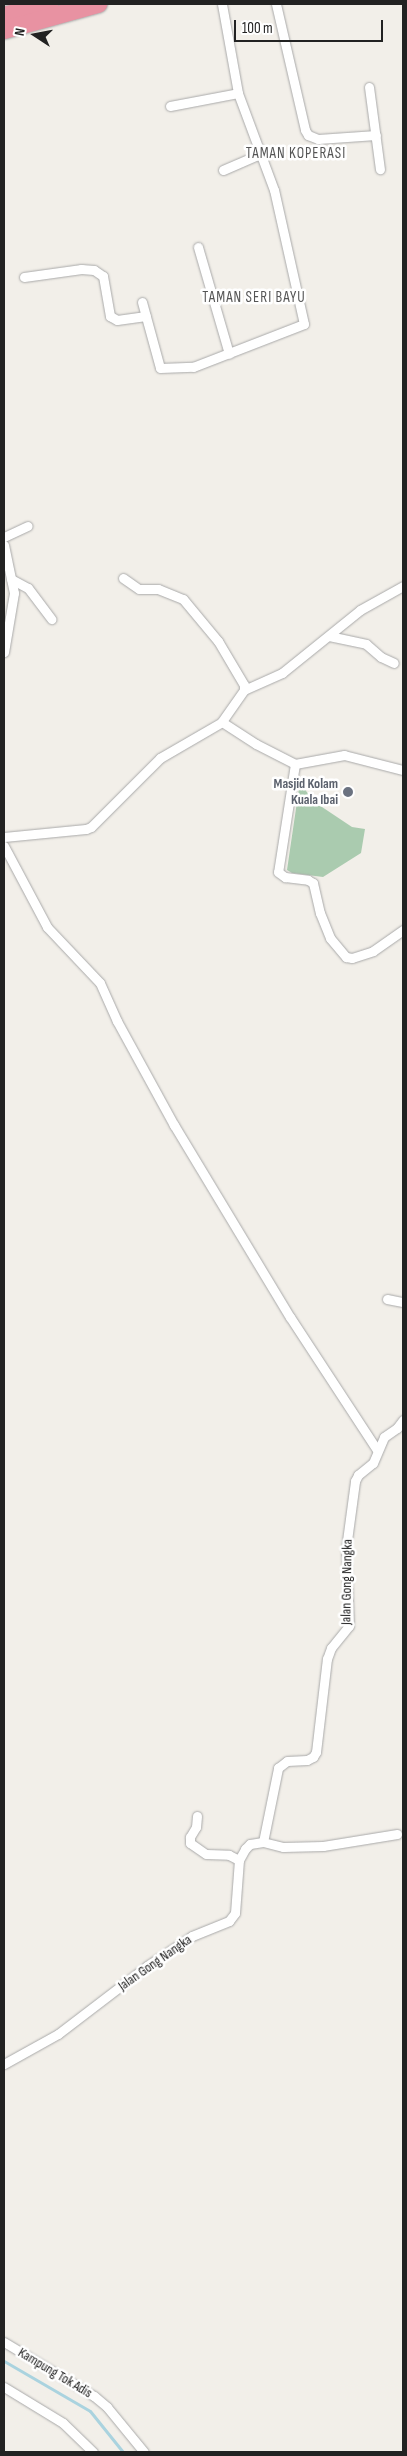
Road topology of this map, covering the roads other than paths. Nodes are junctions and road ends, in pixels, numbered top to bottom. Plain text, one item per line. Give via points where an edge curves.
1 (49, 4) edge
2 (98, 4) edge
3 (222, 4) edge
4 (276, 4) edge
5 (4, 16) edge
6 (4, 30) edge
7 (369, 87) dead end
8 (238, 93) junction
9 (170, 106) dead end
10 (376, 134) junction
11 (260, 154) junction
12 (380, 169) dead end
13 (223, 170) dead end
14 (198, 247) dead end
15 (24, 277) dead end
16 (142, 302) dead end
17 (146, 316) junction
18 (229, 354) junction
19 (28, 526) dead end
20 (4, 538) edge
21 (4, 546) edge
22 (5, 558) edge
23 (123, 578) dead end
24 (11, 579) junction
25 (403, 586) edge
26 (51, 619) dead end
27 (329, 636) junction
28 (4, 652) edge
29 (394, 663) dead end
30 (244, 690) junction
31 (222, 722) junction
32 (294, 764) junction
33 (403, 770) edge
34 (4, 837) edge
35 (4, 846) edge
36 (403, 930) edge
37 (386, 1299) dead end
38 (403, 1302) edge
39 (403, 1420) edge
40 (377, 1450) junction
41 (197, 1816) dead end
42 (397, 1834) dead end
43 (263, 1842) junction
44 (239, 1860) junction
45 (4, 2064) edge
46 (4, 2342) edge
47 (4, 2387) edge
48 (90, 2451) edge
49 (144, 2452) edge

1 - 5 highway
2 - 6 highway
3 - 8 street
4 - 10 street via 308,135 318,139
7 - 10 street
8 - 9 street
8 - 11 street
10 - 12 street
11 - 13 street
11 - 18 street via 274,190 304,324
14 - 18 street
15 - 17 street via 94,270 103,276 110,316 117,320
16 - 17 street
17 - 18 street via 160,368 193,367
19 - 20 street
21 - 22 street
22 - 24 street
23 - 30 street via 137,588 158,589 188,603 223,648 243,682
24 - 26 street via 28,588
24 - 28 street via 13,603
25 - 27 street via 360,610
27 - 29 street via 366,644
27 - 30 street via 282,673
30 - 31 street
31 - 32 street
31 - 34 street via 160,758 91,827
32 - 33 street via 344,755
32 - 36 street via 278,872 285,877 313,883 330,938 346,956 352,958 373,951
35 - 40 street via 47,927 100,983 174,1125 290,1317
37 - 38 street
39 - 40 street, Jalan Gong Nangka via 384,1437
40 - 43 street, Jalan Gong Nangka via 373,1463 358,1475 354,1485 346,1548 349,1626 327,1659 316,1752 307,1760 287,1761 278,1768
41 - 44 street via 190,1843 206,1854 229,1855
42 - 43 street via 322,1846 283,1847
43 - 44 street via 250,1844
44 - 45 street, Jalan Gong Nangka via 236,1909 229,1921 187,1939 58,2034
46 - 49 street, Kampung Tok Adis via 94,2396
47 - 48 street via 58,2420

